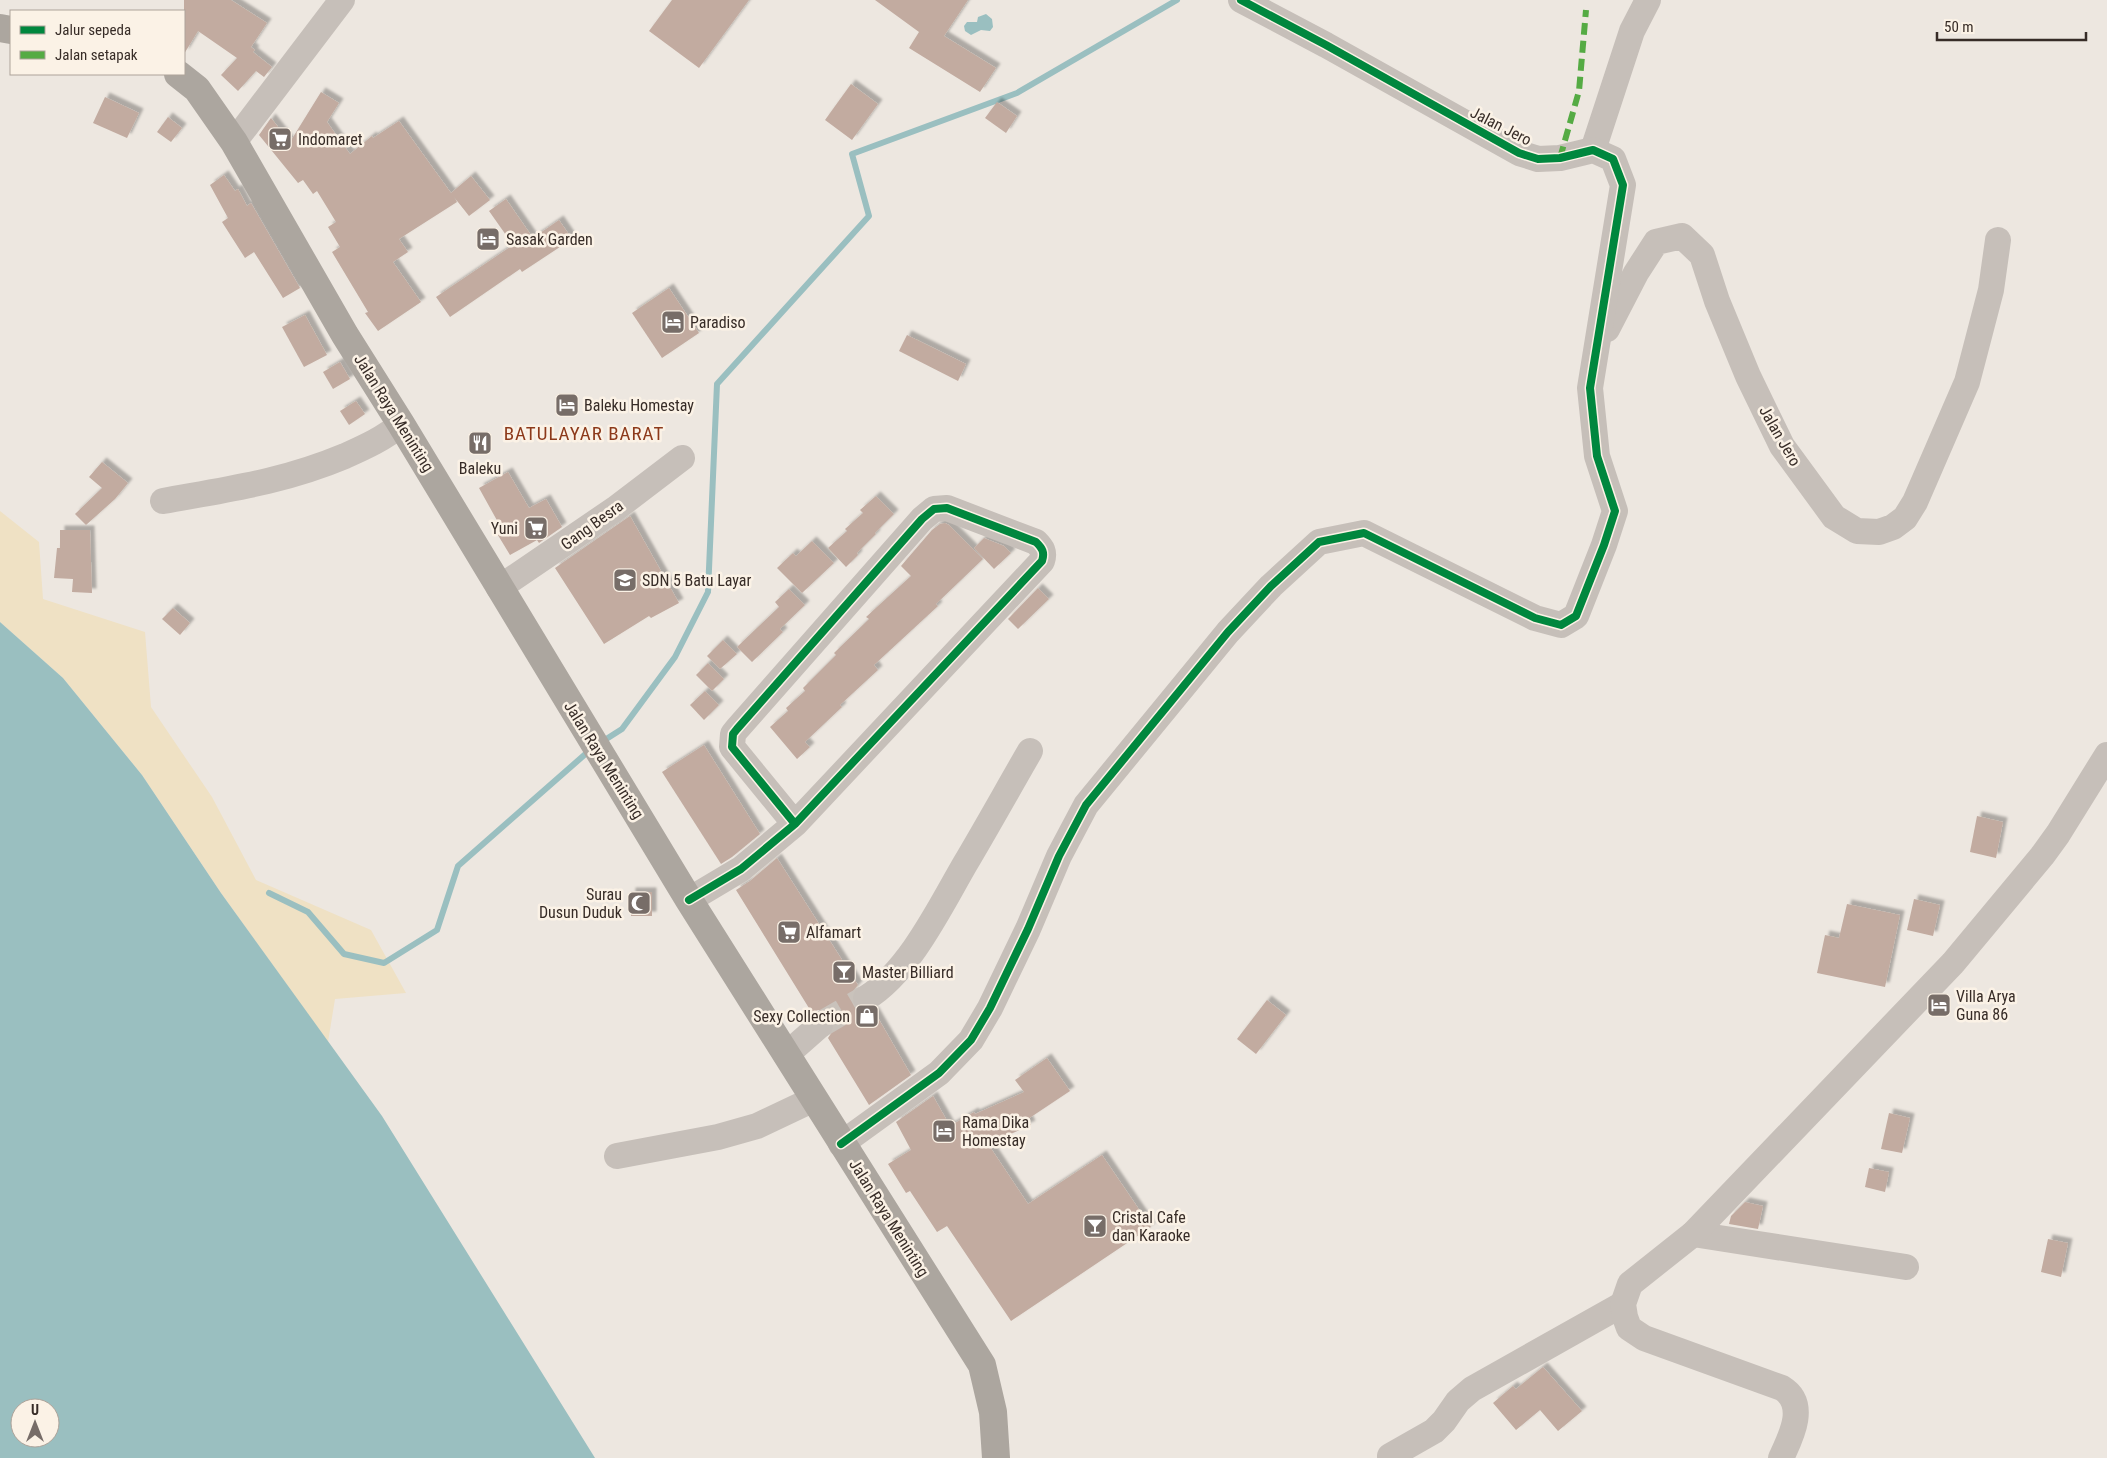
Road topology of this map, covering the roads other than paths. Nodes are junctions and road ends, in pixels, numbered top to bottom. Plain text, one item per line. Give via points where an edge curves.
1 (342, 0) edge
2 (1241, 0) edge
3 (1648, 0) edge
4 (179, 75) edge
5 (234, 142) junction
6 (1593, 150) junction
7 (1998, 240) dead end
8 (1596, 348) junction
9 (401, 424) junction
10 (682, 458) dead end
11 (163, 501) dead end
12 (499, 588) junction
13 (1030, 751) dead end
14 (2107, 755) edge
15 (795, 824) junction
16 (689, 900) junction
17 (866, 998) tunnel mouth
18 (820, 1025) tunnel mouth
19 (786, 1055) junction
20 (814, 1099) junction
21 (841, 1144) junction
22 (617, 1156) dead end
23 (1693, 1234) junction
24 (1906, 1267) dead end
25 (1623, 1304) junction
26 (1390, 1456) dead end
27 (996, 1458) edge
28 (1781, 1458) edge

1 - 5 street
2 - 6 street, Jalan Jero via 1519,153 1538,159 1560,158
3 - 6 street via 1632,31
4 - 5 highway, Jalan Raya Meninting via 197,89
5 - 9 highway, Jalan Raya Meninting via 345,335
6 - 8 street via 1613,159 1623,185
7 - 8 street, Jalan Jero via 1991,290 1967,382 1915,502 1905,518 1879,532 1857,531 1834,517 1782,446 1748,376 1702,255 1682,236 1656,242
8 - 21 street via 1590,388 1596,456 1615,511 1576,616 1561,626 1535,618 1364,533 1319,542 1228,632 1086,805 1059,856 990,1008 971,1040 939,1073
9 - 11 street via 358,450 294,475 253,486
9 - 12 highway, Jalan Raya Meninting
10 - 12 street, Gang Besra
12 - 16 highway, Jalan Raya Meninting
13 - 17 street via 902,966 880,990
14 - 23 street via 2042,856 1953,964
15 - 15 street via 1042,561 1042,548 1036,542 947,508 934,510 922,519 737,729 733,734 732,747
15 - 16 street via 741,869
16 - 19 highway, Jalan Raya Meninting
18 - 19 street
19 - 20 highway, Jalan Raya Meninting
20 - 21 highway, Jalan Raya Meninting
20 - 22 street via 757,1126 718,1137
21 - 27 highway, Jalan Raya Meninting via 982,1365 993,1412
23 - 24 street
23 - 25 street via 1630,1284
25 - 26 street via 1472,1389 1434,1431
25 - 28 street via 1630,1328 1644,1338 1790,1393 1795,1402 1796,1417

